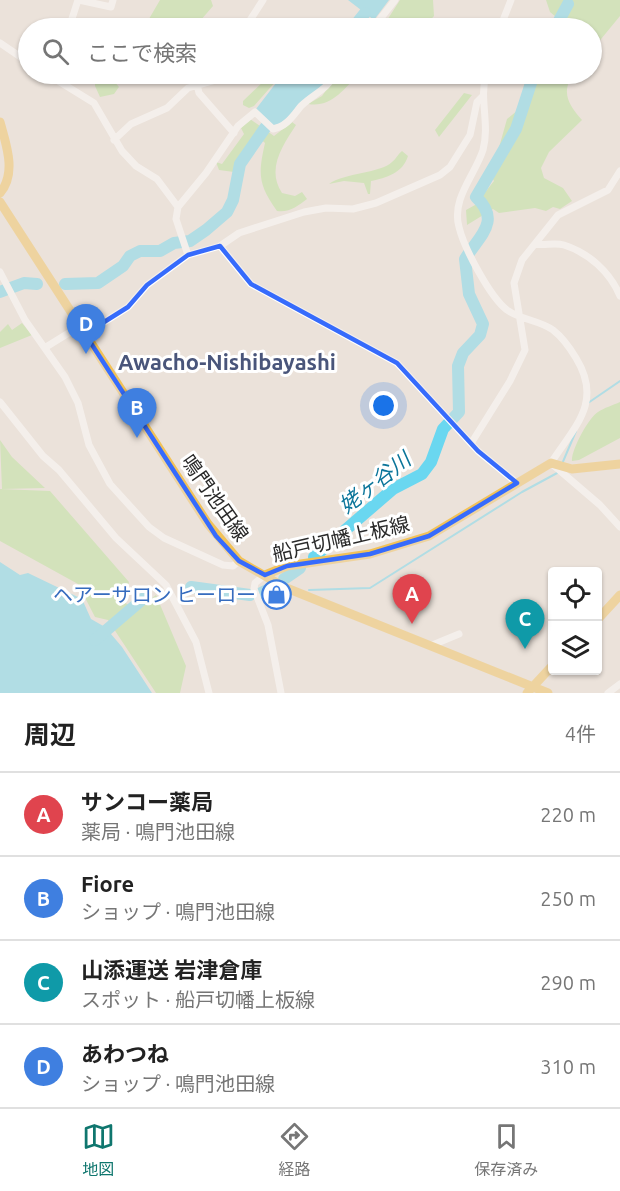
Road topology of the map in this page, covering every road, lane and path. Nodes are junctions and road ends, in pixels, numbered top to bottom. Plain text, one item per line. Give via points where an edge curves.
1 (78, 0) edge
2 (113, 0) edge
3 (263, 0) edge
4 (395, 0) edge
5 (511, 0) edge
6 (72, 18) edge
7 (251, 18) edge
8 (381, 18) edge
9 (504, 18) edge
10 (0, 43) edge
11 (18, 55) edge
12 (64, 84) edge
13 (197, 84) joint
14 (328, 84) edge
15 (485, 84) edge
16 (483, 96) junction
17 (0, 122) edge
18 (234, 133) junction
19 (114, 140) junction
20 (620, 171) edge
21 (0, 193) edge
22 (0, 202) edge
23 (178, 207) junction
24 (535, 244) junction
25 (220, 246) junction
26 (188, 255) junction
27 (0, 272) edge
28 (620, 296) edge
29 (521, 317) junction
30 (82, 330) junction
31 (46, 347) junction
32 (0, 402) edge
33 (472, 442) junction
34 (550, 463) junction
35 (620, 464) edge
36 (517, 483) junction
37 (620, 527) edge
38 (239, 561) junction
39 (265, 575) junction
40 (620, 595) edge
41 (602, 614) edge
42 (459, 634) dead end
43 (430, 646) junction
44 (548, 670) edge
45 (620, 684) edge
46 (530, 690) edge
47 (209, 693) edge
48 (281, 693) edge
49 (548, 693) edge
50 (608, 693) edge

1 - 2 street via 111,7
1 - 6 street
3 - 7 street
4 - 8 street
5 - 9 street
10 - 11 street
12 - 19 street via 94,103
13 - 18 street via 199,93
13 - 19 street via 167,108 123,130
14 - 18 street via 282,127 273,129 255,112
15 - 16 street
16 - 25 street via 477,102 470,135 440,176 376,203 353,209 304,212 239,233
16 - 29 street via 486,131 482,152 458,209 458,225 492,293 506,309
17 - 21 main road via 9,161 6,185
18 - 23 street
19 - 23 street via 136,166 157,179
20 - 24 street via 608,190 558,215
22 - 30 main road, 鳴門池田線
23 - 26 street via 176,219
24 - 28 street via 564,245 585,255 607,273
24 - 29 street via 522,260 514,284
25 - 26 street
25 - 33 street via 251,284 397,363
26 - 30 street via 147,285 128,307
27 - 31 street via 25,320
29 - 33 street via 525,350
29 - 34 street via 553,330 569,347 587,380 589,398 581,418
30 - 31 street
30 - 38 main road, 鳴門池田線 via 208,524
31 - 38 street via 78,403 89,445 110,484 149,527 183,549 223,565 233,566
32 - 47 street via 116,538 166,585 196,642
33 - 36 street
34 - 35 main road via 572,469
34 - 36 main road, 船戸切幡上板線
34 - 37 street
36 - 39 main road, 船戸切幡上板線 via 429,536 370,554 287,566
38 - 39 main road, 鳴門池田線
39 - 43 main road, 鳴門池田線 via 306,597
39 - 48 street via 254,589 270,631
40 - 41 main road
42 - 43 street
43 - 46 main road, 鳴門池田線
44 - 46 main road
45 - 50 street
46 - 49 main road, 鳴門池田線

